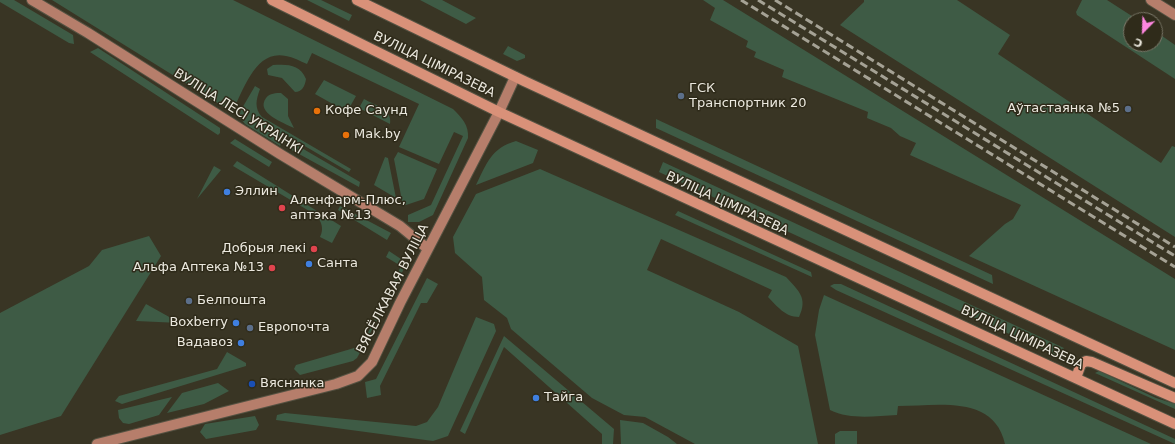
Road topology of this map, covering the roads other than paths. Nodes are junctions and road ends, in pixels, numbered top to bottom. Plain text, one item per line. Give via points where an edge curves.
1 (32, 0) edge
2 (272, 0) edge
3 (357, 0) edge
4 (1151, 0) edge
5 (1175, 16) edge
6 (515, 77) junction
7 (499, 112) junction
8 (428, 249) junction
9 (1076, 378) junction
10 (1175, 383) edge
11 (1175, 398) edge
12 (1175, 424) edge
13 (97, 444) edge

1 - 8 street, ВУЛІЦА ЛЕСІ УКРАІНКІ via 400,226
2 - 7 main road, ВУЛІЦА ЦІМІРАЗЕВА
3 - 6 main road, ВУЛІЦА ЦІМІРАЗЕВА
4 - 5 street
6 - 7 street, ВЯСЁЛКАВАЯ ВУЛІЦА
6 - 10 main road, ВУЛІЦА ЦІМІРАЗЕВА
7 - 8 street, ВЯСЁЛКАВАЯ ВУЛІЦА
7 - 9 main road, ВУЛІЦА ЦІМІРАЗЕВА
8 - 13 street, ВЯСЁЛКАВАЯ ВУЛІЦА via 372,362 358,376 336,384
9 - 11 main road via 1081,364 1086,361 1092,362
9 - 12 main road, ВУЛІЦА ЦІМІРАЗЕВА

